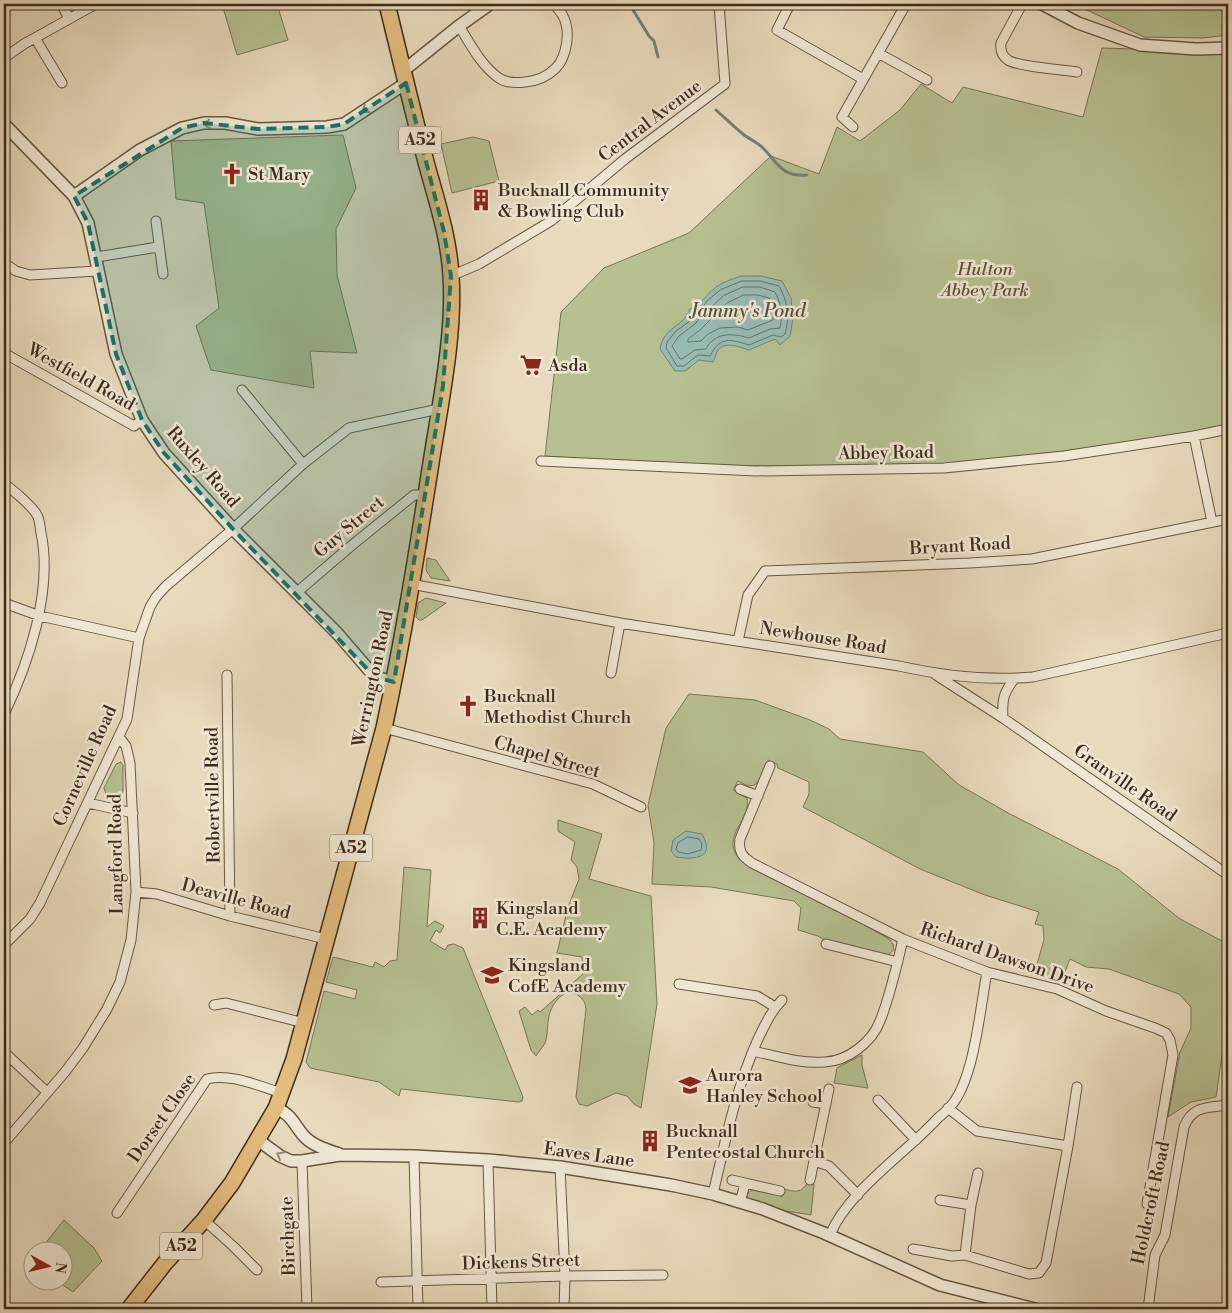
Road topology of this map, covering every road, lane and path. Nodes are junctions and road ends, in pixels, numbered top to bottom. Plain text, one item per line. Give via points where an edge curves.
1 (61, 4) edge
2 (96, 4) edge
3 (387, 4) edge
4 (490, 4) edge
5 (554, 4) edge
6 (718, 4) edge
7 (906, 4) edge
8 (1022, 4) edge
9 (1042, 4) edge
10 (788, 8) dead end
11 (69, 18) junction
12 (459, 26) junction
13 (35, 38) junction
14 (1228, 48) edge
15 (878, 53) junction
16 (4, 58) edge
17 (1077, 72) dead end
18 (404, 77) junction
19 (863, 79) junction
20 (927, 80) dead end
21 (62, 83) dead end
22 (4, 124) edge
23 (853, 128) dead end
24 (74, 196) junction
25 (156, 221) dead end
26 (158, 247) junction
27 (96, 257) junction
28 (4, 264) edge
29 (97, 271) junction
30 (163, 274) dead end
31 (451, 276) junction
32 (4, 352) edge
33 (242, 390) dead end
34 (440, 409) junction
35 (142, 420) junction
36 (1228, 429) edge
37 (1194, 436) junction
38 (541, 461) dead end
39 (303, 464) junction
40 (4, 484) edge
41 (426, 495) junction
42 (1228, 519) edge
43 (1212, 522) junction
44 (233, 529) junction
45 (411, 584) junction
46 (296, 593) junction
47 (4, 603) edge
48 (40, 616) junction
49 (620, 623) junction
50 (1228, 633) edge
51 (139, 638) junction
52 (738, 641) junction
53 (611, 673) dead end
54 (933, 673) junction
55 (227, 674) dead end
56 (1014, 679) junction
57 (394, 682) junction
58 (4, 714) edge
59 (1003, 718) junction
60 (384, 728) junction
61 (119, 737) junction
62 (770, 766) dead end
63 (740, 788) dead end
64 (758, 796) junction
65 (88, 803) junction
66 (641, 807) dead end
67 (133, 813) junction
68 (1228, 876) edge
69 (136, 892) junction
70 (230, 916) junction
71 (326, 939) junction
72 (903, 939) junction
73 (826, 944) dead end
74 (4, 945) edge
75 (898, 962) junction
76 (987, 972) junction
77 (679, 984) dead end
78 (782, 1000) dead end
79 (214, 1005) dead end
80 (775, 1007) junction
81 (304, 1023) junction
82 (753, 1051) junction
83 (4, 1052) edge
84 (1077, 1087) dead end
85 (829, 1088) dead end
86 (47, 1092) junction
87 (282, 1092) junction
88 (878, 1100) dead end
89 (813, 1102) dead end
90 (826, 1104) junction
91 (1228, 1105) edge
92 (276, 1108) junction
93 (948, 1108) junction
94 (258, 1140) junction
95 (916, 1140) junction
96 (4, 1143) edge
97 (1068, 1146) junction
98 (340, 1155) junction
99 (414, 1156) junction
100 (488, 1160) junction
101 (302, 1161) junction
102 (814, 1161) junction
103 (560, 1167) junction
104 (978, 1173) dead end
105 (732, 1180) dead end
106 (810, 1180) dead end
107 (745, 1184) junction
108 (780, 1191) dead end
109 (713, 1194) junction
110 (858, 1194) junction
111 (940, 1200) dead end
112 (740, 1202) junction
113 (1147, 1204) dead end
114 (971, 1205) junction
115 (117, 1213) dead end
116 (204, 1220) junction
117 (827, 1234) junction
118 (913, 1249) dead end
119 (965, 1255) junction
120 (257, 1270) dead end
121 (663, 1275) dead end
122 (565, 1276) junction
123 (491, 1279) junction
124 (381, 1282) dead end
125 (417, 1282) junction
126 (129, 1309) edge
127 (308, 1309) edge
128 (418, 1309) edge
129 (492, 1309) edge
130 (564, 1309) edge
131 (1035, 1309) edge
132 (1148, 1309) edge

1 - 11 street
2 - 11 street
3 - 18 highway, Werrington Road / A52
4 - 12 street
5 - 12 street via 564,18 568,35 565,51 557,67 533,81 516,83 500,79 487,67
6 - 31 street, Central Avenue via 725,84 625,159 551,221 479,264
7 - 15 street
8 - 17 street via 1001,43 1004,56 1014,63
9 - 14 street via 1078,23 1140,45
10 - 19 street via 776,30
11 - 13 street
12 - 18 street
13 - 16 street
13 - 21 street
15 - 19 street
15 - 20 street
18 -> 24 street via 344,124 258,128 204,123 182,128 135,154
18 - 31 highway, Werrington Road / A52 via 444,232
19 - 23 street via 842,117
22 - 24 street, Ruxley Road
24 - 27 street, Ruxley Road via 88,223
25 - 26 street
26 - 27 street
26 - 30 street
27 - 29 street, Ruxley Road
28 - 29 street via 30,275
29 - 35 street, Ruxley Road via 116,354
31 - 34 highway, Werrington Road / A52 via 450,331
32 - 35 street, Westfield Road via 134,426
33 - 39 street
34 - 39 street, Corneville Road via 349,428
34 - 41 highway, Werrington Road / A52
35 - 44 street, Ruxley Road via 164,454
36 - 37 street, Abbey Road
37 - 38 street, Abbey Road via 1064,456 944,468 756,471
37 - 43 street
39 - 44 street, Corneville Road
40 - 48 street via 37,514 43,542 44,575
41 - 45 highway, Werrington Road / A52
41 - 46 street, Guy Street via 414,495
42 - 43 street, Bryant Road
43 - 52 street, Bryant Road via 1032,559 765,571 748,595
44 - 46 street, Ruxley Road
44 - 51 street, Corneville Road via 160,591 149,609
45 - 49 street, Newhouse Road
45 - 57 highway, Werrington Road / A52
46 - 57 street, Ruxley Road via 375,677
47 - 48 street
48 - 51 street
48 - 58 street
49 - 52 street, Newhouse Road
49 - 53 street
50 - 56 street, Newhouse Road
51 - 61 street, Corneville Road via 128,717
52 - 54 street, Newhouse Road
54 - 56 street, Newhouse Road via 980,679
54 - 59 street, Granville Road
55 - 70 street, Robertville Road
56 - 59 street via 1005,692
57 - 60 highway, Werrington Road / A52
59 - 68 street, Granville Road
60 - 66 street, Chapel Street via 593,784
60 - 71 highway, Werrington Road / A52
61 - 65 street, Corneville Road
61 - 67 street, Langford Road via 128,751
62 - 64 street, Richard Dawson Drive
63 - 64 street
64 - 72 street, Richard Dawson Drive via 740,839 741,855
65 - 67 street
65 - 74 street, Corneville Road via 35,911
67 - 69 street, Langford Road
69 - 70 street, Deaville Road via 157,894
69 - 86 street, Langford Road via 127,959 114,995 83,1048
70 - 71 street, Deaville Road
71 - 81 highway, Werrington Road / A52
72 - 75 street
72 - 76 street, Richard Dawson Drive
73 - 75 street
75 - 82 street via 880,1022 855,1052 838,1060 805,1062
76 - 93 street via 969,1069 955,1102
76 - 113 street, Richard Dawson Drive via 1057,989 1166,1033 1173,1055
77 - 80 street via 757,996
78 - 80 street
79 - 81 street via 226,1003
80 - 82 street
81 - 87 highway, Werrington Road / A52
82 - 109 street via 733,1109
83 - 86 street
84 - 97 street
85 - 90 street
86 - 96 street, Langford Road
87 - 92 highway, Werrington Road / A52
87 - 115 street, Dorset Close via 227,1078 207,1080
88 - 95 street
89 - 90 street
90 - 102 street
91 - 132 street, Holdcroft Road via 1196,1110 1188,1116 1165,1235 1154,1255
92 - 94 highway, Werrington Road / A52
92 - 98 street, Eaves Lane via 291,1117 304,1137
93 - 95 street
93 - 97 street via 977,1130
101 -> 94 street, Eaves Lane via 280,1156
94 - 116 highway, Werrington Road / A52 via 232,1183
95 - 110 street
97 - 119 street via 1046,1263 1039,1273 1029,1274
98 - 99 street, Eaves Lane
98 - 101 street, Eaves Lane
99 - 100 street, Eaves Lane
99 - 125 street
100 - 103 street, Eaves Lane
100 - 123 street
101 - 127 street, Birchgate
102 - 106 street
102 - 110 street via 829,1166
103 - 109 street, Eaves Lane
103 - 122 street
104 - 114 street
105 - 107 street
107 - 108 street
107 - 112 street
109 - 112 street, Eaves Lane
110 - 117 street
111 - 114 street
112 - 117 street, Eaves Lane
114 - 119 street
116 - 120 street
116 - 126 highway, Werrington Road / A52
117 - 131 street, Eaves Lane via 940,1285
118 - 119 street
121 - 122 street, Dickens Street
122 - 123 street, Dickens Street
122 - 130 street
123 - 125 street, Dickens Street
123 - 129 street
124 - 125 street, Dickens Street
125 - 128 street

